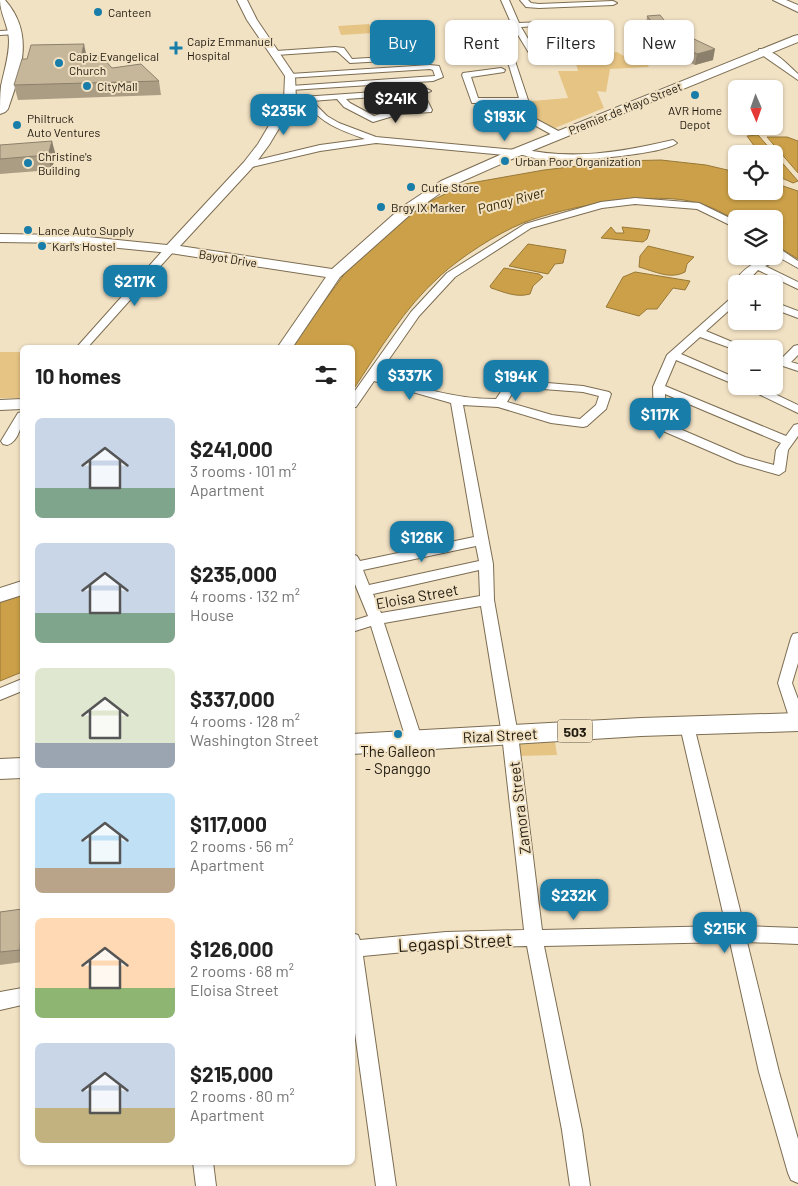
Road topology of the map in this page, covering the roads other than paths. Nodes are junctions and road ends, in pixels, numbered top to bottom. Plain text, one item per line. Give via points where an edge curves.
1 (242, 0) edge
2 (505, 0) edge
3 (524, 0) edge
4 (778, 0) edge
5 (0, 2) edge
6 (597, 2) edge
7 (613, 3) dead end
8 (798, 9) edge
9 (514, 20) edge
10 (518, 28) edge
11 (7, 33) edge
12 (798, 38) edge
13 (528, 44) edge
14 (762, 51) junction
15 (276, 54) junction
16 (370, 60) edge
17 (513, 65) edge
18 (501, 70) dead end
19 (360, 72) junction
20 (290, 76) junction
21 (798, 78) edge
22 (365, 83) junction
23 (395, 93) junction
24 (291, 94) junction
25 (339, 96) junction
26 (304, 98) junction
27 (524, 100) junction
28 (1, 102) edge
29 (398, 111) junction
30 (559, 135) junction
31 (376, 140) junction
32 (673, 143) dead end
33 (517, 152) junction
34 (248, 165) junction
35 (728, 221) edge
36 (0, 238) edge
37 (170, 249) junction
38 (783, 255) edge
39 (798, 265) edge
40 (757, 266) joint
41 (335, 274) junction
42 (747, 275) edge
43 (798, 286) edge
44 (728, 305) edge
45 (783, 309) edge
46 (798, 315) edge
47 (698, 332) junction
48 (728, 343) edge
49 (84, 345) edge
50 (286, 345) edge
51 (798, 348) edge
52 (673, 355) junction
53 (783, 358) edge
54 (783, 362) edge
55 (798, 368) edge
56 (371, 377) junction
57 (728, 379) edge
58 (659, 387) junction
59 (768, 395) edge
60 (355, 400) edge
61 (456, 401) junction
62 (498, 403) junction
63 (20, 404) edge
64 (0, 405) edge
65 (798, 409) edge
66 (20, 419) edge
67 (798, 428) edge
68 (7, 441) dead end
69 (788, 441) junction
70 (482, 540) junction
71 (355, 563) edge
72 (486, 564) junction
73 (355, 566) edge
74 (20, 589) edge
75 (364, 591) junction
76 (0, 595) edge
77 (487, 600) junction
78 (376, 619) junction
79 (355, 627) edge
80 (798, 638) edge
81 (20, 686) edge
82 (0, 694) edge
83 (798, 721) edge
84 (688, 726) junction
85 (510, 735) junction
86 (414, 739) junction
87 (355, 744) edge
88 (20, 768) edge
89 (0, 769) edge
90 (737, 934) junction
91 (798, 936) edge
92 (534, 939) junction
93 (355, 946) edge
94 (355, 961) edge
95 (20, 997) edge
96 (0, 1001) edge
97 (203, 1165) edge
98 (798, 1173) edge
99 (206, 1186) edge
100 (386, 1186) edge
101 (580, 1186) edge

1 - 15 street
2 - 9 street
3 - 6 street via 529,5 539,6
4 - 8 street
5 - 11 highway via 13,18
6 - 7 street
10 - 13 street
11 - 28 highway via 16,45 14,65
12 - 14 street, Premier de Mayo Street
14 - 21 street
14 - 30 street, Premier de Mayo Street
15 - 16 street via 335,49 350,61
15 - 20 street
17 - 27 street
18 - 27 street via 466,75 475,101
19 - 20 street
19 - 22 street
19 - 22 street via 430,67 436,68 439,77
20 - 24 street
22 - 24 street
23 - 25 street
23 - 29 street
23 - 29 street via 423,91 428,110
24 - 26 street
24 - 34 street
25 - 26 street
25 - 29 street via 347,105 373,119
26 - 31 street via 324,118
27 - 30 street via 530,119
30 - 33 street, Premier de Mayo Street
31 - 33 street
31 - 34 street via 320,148
32 - 33 street via 630,153 560,158
33 - 41 street, Premier de Mayo Street via 445,184 407,210
34 - 37 street
35 - 56 street via 699,206 635,201 602,205 528,226 452,276 415,314
36 - 37 street, Bayot Drive via 68,239
37 - 41 street, Bayot Drive
37 - 49 street
38 - 39 street
40 - 42 street
40 - 43 street
41 - 50 street, Premier de Mayo Street
44 - 47 street
45 - 46 street
47 - 48 street
47 - 52 street
51 - 53 street
52 - 57 street
52 - 58 street
54 - 55 street
56 - 60 street
56 - 61 street
58 - 69 street
58 - 69 street via 660,425 741,460 779,471 782,450
59 - 65 street
61 - 62 street
61 - 70 street, Zamora Street
62 - 62 street via 512,383 605,394 602,406 583,423 551,419
63 - 64 street
66 - 68 street
67 - 69 street
70 - 71 street
70 - 72 street, Zamora Street
72 - 75 street
72 - 77 street, Zamora Street
73 - 75 street
74 - 76 street
75 - 78 street
77 - 78 street, Eloisa Street
77 - 85 street, Zamora Street
78 - 79 street, Eloisa Street
78 - 86 street
80 - 83 street via 786,683
81 - 82 street
83 - 84 main road, Rizal Street / 503
84 - 85 main road, Rizal Street / 503
84 - 90 street
85 - 86 main road, Rizal Street / 503
85 - 92 street, Zamora Street
86 - 87 main road, Rizal Street / 503
88 - 89 main road
90 - 91 street, Legaspi Street
90 - 92 street, Legaspi Street
90 - 98 street
92 - 93 street, Legaspi Street
92 - 101 street, Zamora Street
94 - 100 street
95 - 96 street
97 - 99 street

